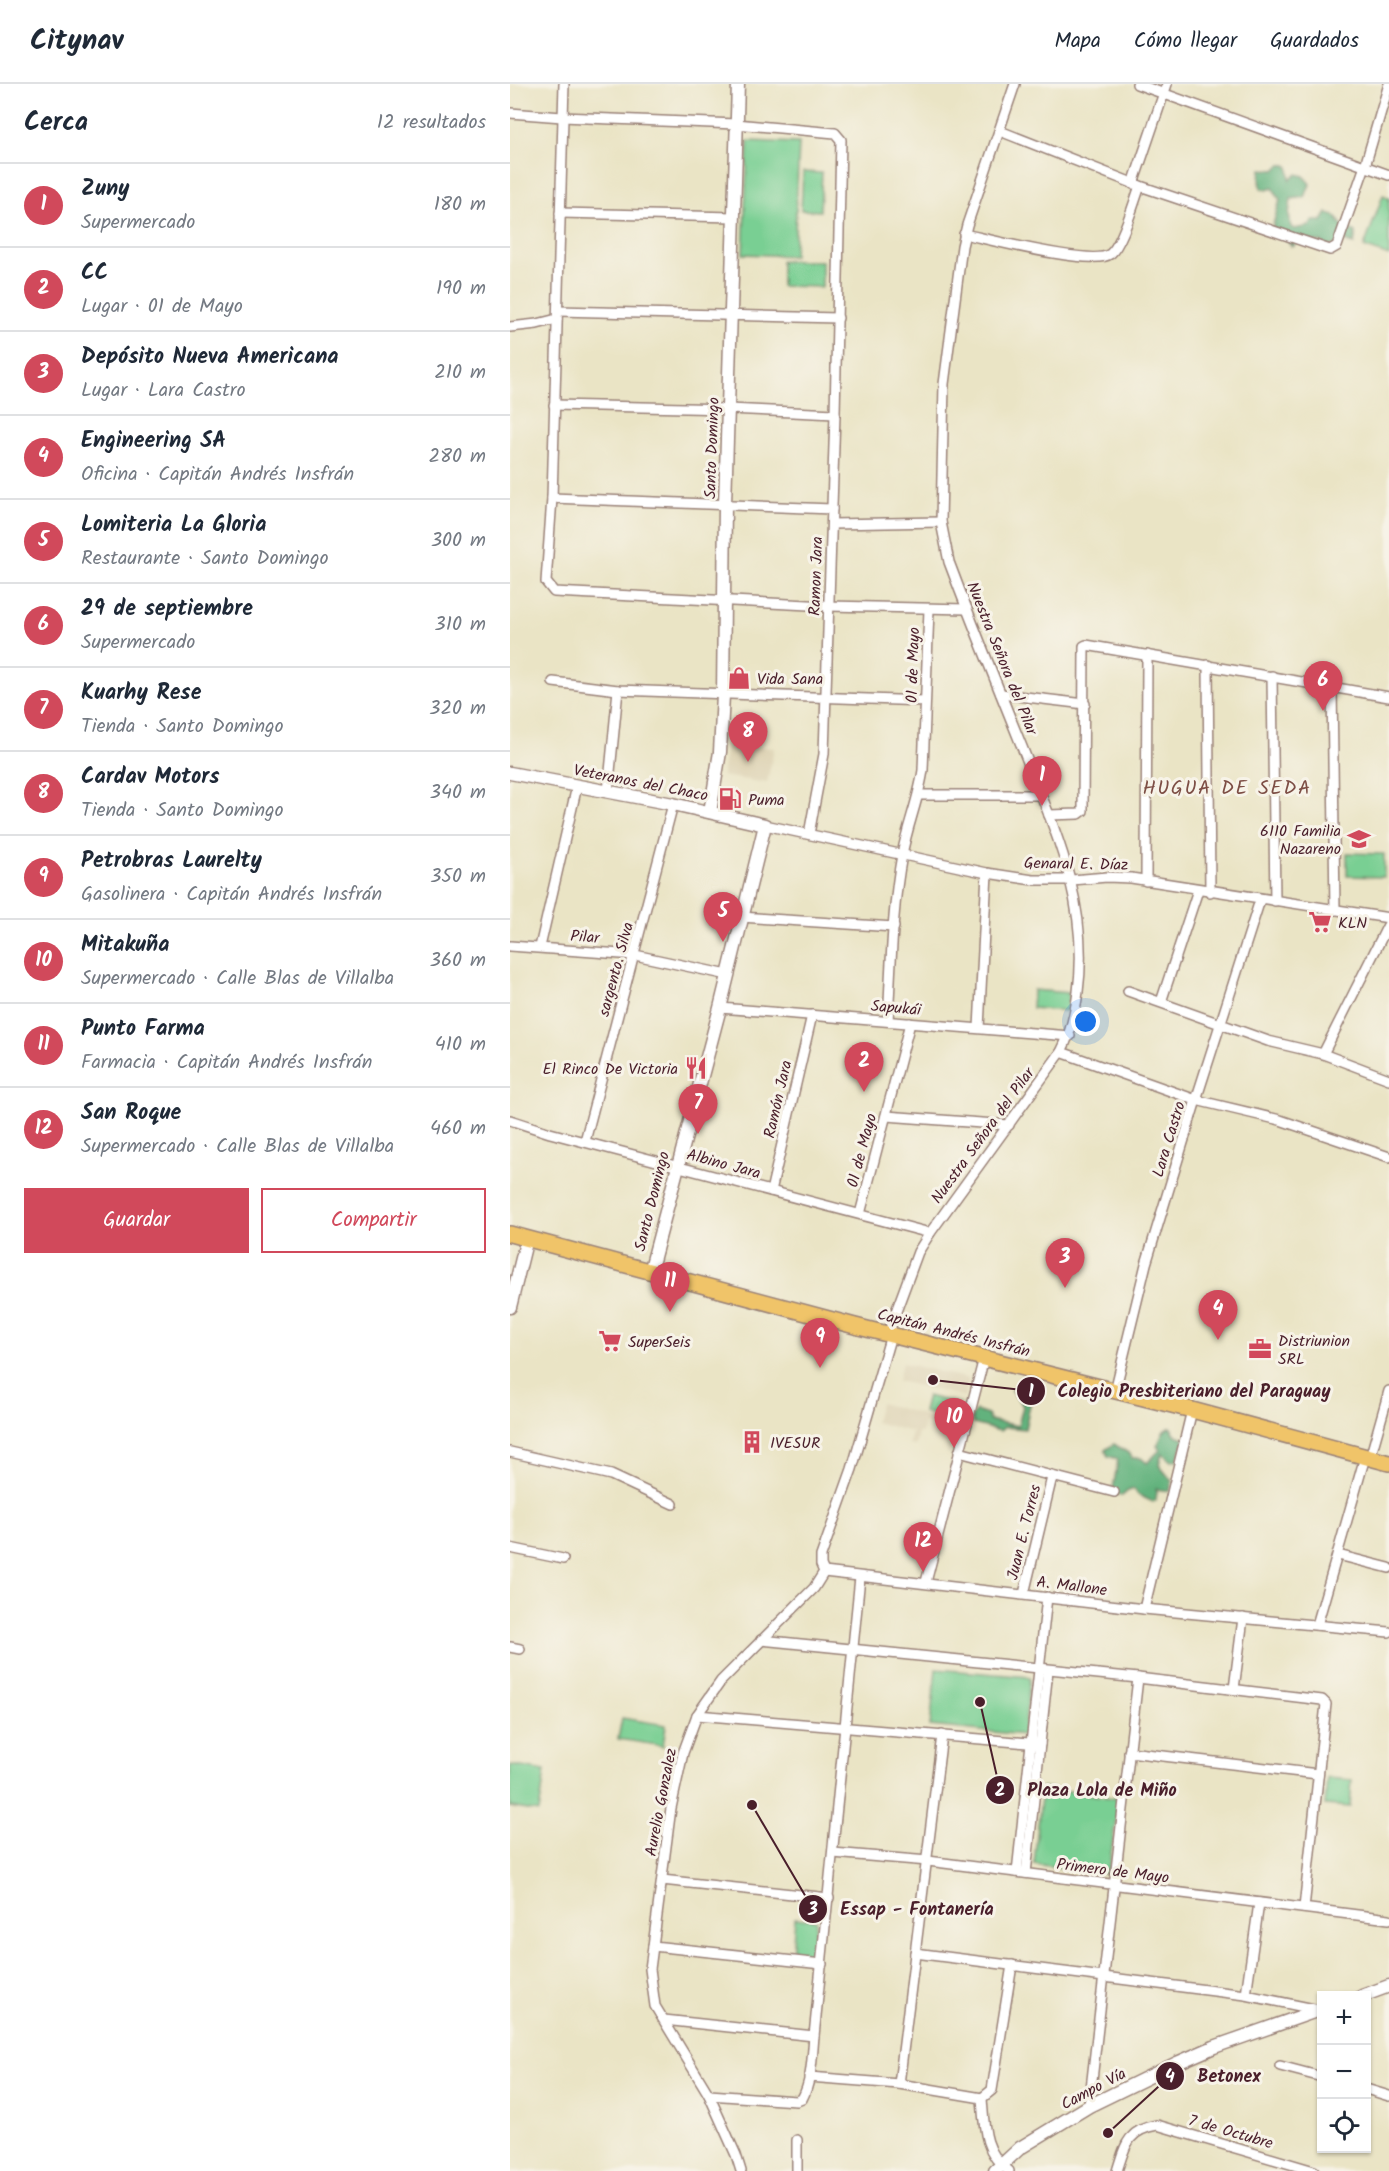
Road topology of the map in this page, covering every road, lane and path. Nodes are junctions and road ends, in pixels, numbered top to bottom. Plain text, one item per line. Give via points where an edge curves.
1 (564, 84) edge
2 (738, 84) edge
3 (1015, 84) edge
4 (1137, 84) edge
5 (1167, 84) edge
6 (1389, 84) edge
7 (1163, 94) junction
8 (510, 113) edge
9 (562, 117) junction
10 (736, 124) junction
11 (1000, 131) junction
12 (1365, 166) junction
13 (1389, 175) edge
14 (1136, 185) junction
15 (560, 213) junction
16 (734, 217) junction
17 (964, 234) junction
18 (730, 314) junction
19 (558, 315) junction
20 (838, 318) junction
21 (510, 327) edge
22 (554, 405) junction
23 (729, 410) junction
24 (835, 414) junction
25 (552, 498) junction
26 (725, 504) junction
27 (832, 508) junction
28 (941, 522) junction
29 (832, 524) junction
30 (724, 600) junction
31 (828, 606) junction
32 (929, 609) junction
33 (967, 609) junction
34 (1147, 654) junction
35 (1208, 665) junction
36 (1272, 676) junction
37 (553, 682) dead end
38 (1332, 687) junction
39 (618, 690) junction
40 (1000, 694) junction
41 (723, 695) junction
42 (826, 697) junction
43 (1389, 697) edge
44 (926, 701) junction
45 (1085, 704) junction
46 (510, 773) edge
47 (577, 786) junction
48 (608, 792) junction
49 (920, 795) junction
50 (1041, 795) junction
51 (673, 804) junction
52 (710, 812) junction
53 (1049, 815) junction
54 (765, 825) junction
55 (809, 834) junction
56 (902, 855) junction
57 (987, 873) junction
58 (1072, 880) junction
59 (1146, 880) junction
60 (1198, 890) junction
61 (1210, 892) junction
62 (1260, 900) junction
63 (1275, 901) junction
64 (1335, 910) junction
65 (741, 918) junction
66 (1389, 918) edge
67 (1389, 923) edge
68 (894, 927) junction
69 (510, 946) edge
70 (540, 947) junction
71 (634, 955) junction
72 (728, 975) junction
73 (1128, 992) dead end
74 (1161, 1002) junction
75 (720, 1008) junction
76 (812, 1015) junction
77 (888, 1021) junction
78 (910, 1023) junction
79 (1221, 1024) junction
80 (979, 1028) junction
81 (1070, 1036) junction
82 (1061, 1052) junction
83 (1323, 1054) junction
84 (1389, 1078) edge
85 (1196, 1100) junction
86 (886, 1116) junction
87 (510, 1120) edge
88 (1009, 1125) junction
89 (585, 1141) junction
90 (1389, 1157) edge
91 (677, 1166) junction
92 (771, 1191) junction
93 (860, 1214) junction
94 (930, 1233) junction
95 (510, 1234) edge
96 (526, 1238) junction
97 (650, 1272) junction
98 (510, 1307) edge
99 (891, 1335) junction
100 (984, 1358) junction
101 (1115, 1391) junction
102 (1389, 1391) edge
103 (1192, 1410) junction
104 (510, 1452) edge
105 (959, 1452) junction
106 (1368, 1458) junction
107 (1389, 1463) edge
108 (1052, 1477) junction
109 (1114, 1492) dead end
110 (673, 1504) dead end
111 (510, 1548) edge
112 (1338, 1555) junction
113 (563, 1559) dead end
114 (1389, 1568) edge
115 (824, 1572) junction
116 (860, 1577) junction
117 (926, 1582) junction
118 (1024, 1594) junction
119 (1047, 1597) junction
120 (1144, 1609) junction
121 (1242, 1618) junction
122 (1317, 1625) junction
123 (1389, 1632) edge
124 (761, 1640) junction
125 (510, 1647) edge
126 (520, 1649) dead end
127 (853, 1650) junction
128 (1043, 1670) junction
129 (1138, 1678) junction
130 (1234, 1689) junction
131 (697, 1715) junction
132 (845, 1726) junction
133 (942, 1735) junction
134 (1036, 1743) junction
135 (1129, 1752) junction
136 (1318, 1774) junction
137 (833, 1853) junction
138 (928, 1861) junction
139 (1022, 1873) junction
140 (662, 1880) junction
141 (1114, 1886) junction
142 (828, 1899) junction
143 (1259, 1903) junction
144 (1304, 1908) junction
145 (1389, 1919) edge
146 (653, 1946) junction
147 (915, 1953) junction
148 (822, 1964) junction
149 (1012, 1965) junction
150 (1103, 1978) junction
151 (1389, 1986) edge
152 (1376, 1991) junction
153 (1371, 1992) edge
154 (1246, 1995) junction
155 (1389, 1995) edge
156 (1317, 2008) edge
157 (1317, 2010) edge
158 (664, 2020) junction
159 (814, 2036) junction
160 (1280, 2066) dead end
161 (1317, 2076) edge
162 (809, 2077) junction
163 (899, 2084) junction
164 (1371, 2091) edge
165 (710, 2095) junction
166 (1389, 2096) edge
167 (982, 2098) junction
168 (1089, 2106) junction
169 (797, 2140) dead end
170 (1001, 2169) edge
171 (741, 2171) edge
172 (797, 2171) edge
173 (1117, 2171) edge
174 (1314, 2171) edge

1 - 9 street
2 - 10 street, Santo Domingo
3 - 11 street, Nuestra Señora del Pilar
4 - 7 street
5 - 7 street
6 - 12 street
7 - 12 street
7 - 14 street
8 - 9 street
9 - 10 street
9 - 15 street
10 - 16 street, Santo Domingo
10 - 20 street, Ramon Jara via 835,133 840,138
11 - 14 street
11 - 17 street, Nuestra Señora del Pilar
12 - 13 street
12 - 14 street via 1337,246 1330,250
14 - 17 street via 1118,245 1102,258 1045,252
15 - 16 street
15 - 19 street
16 - 18 street, Santo Domingo
17 - 28 street, Nuestra Señora del Pilar via 944,384
18 - 19 street
18 - 20 street
18 - 23 street, Santo Domingo
19 - 21 street via 537,324
19 - 22 street
20 - 24 street, Ramon Jara
22 - 23 street
22 - 25 street
23 - 24 street
23 - 26 street, Santo Domingo
24 - 27 street, Ramon Jara
25 - 26 street
25 - 30 street via 546,582 552,591
26 - 27 street
26 - 30 street, Santo Domingo
27 - 29 street, Ramon Jara
28 - 29 street
28 - 33 street, Nuestra Señora del Pilar via 949,562
29 - 31 street, Ramon Jara
30 - 31 street
30 - 41 street, Santo Domingo
31 - 32 street
31 - 42 street, Ramon Jara
32 - 33 street
32 - 44 street, 01 de Mayo
33 - 40 street, Nuestra Señora del Pilar
34 - 35 street
34 - 45 street via 1083,646
34 - 59 street
35 - 36 street
35 - 61 street
36 - 38 street
36 - 63 street
37 - 39 street
38 - 43 street
38 - 64 street
39 - 41 street
39 - 48 street
40 - 45 street
40 - 50 street, Nuestra Señora del Pilar
41 - 42 street
41 - 52 street, Santo Domingo via 720,752
42 - 44 street
42 - 55 street, Ramon Jara via 824,754
44 - 49 street, 01 de Mayo
45 - 53 street via 1083,811
46 - 47 street, Veteranos del Chaco
47 - 48 street, Veteranos del Chaco
47 - 70 street
48 - 51 street, Veteranos del Chaco
49 - 50 street
49 - 56 street, 01 de Mayo
50 - 53 street, Nuestra Señora del Pilar
51 - 52 street, Veteranos del Chaco
51 - 71 street, sargento. Silva
52 - 54 street, Veteranos del Chaco
53 - 58 street, Nuestra Señora del Pilar
54 - 55 street, Genaral E. Díaz
54 - 65 street, Santo Domingo
55 - 56 street, Genaral E. Díaz
56 - 57 street, Genaral E. Díaz
56 - 68 street
57 - 58 street, Genaral E. Díaz via 1033,880
57 - 80 street
58 - 59 street, Genaral E. Díaz
58 - 81 street, Nuestra Señora del Pilar via 1081,960
59 - 60 street, Genaral E. Díaz
60 - 61 street, Genaral E. Díaz
60 - 74 street
61 - 62 street, Genaral E. Díaz
62 - 63 street, Genaral E. Díaz
62 - 79 street, Lara Castro
63 - 64 street, Genaral E. Díaz
64 - 66 street, Genaral E. Díaz
65 - 68 street
65 - 72 street, Santo Domingo
67 - 83 street
68 - 77 street
69 - 70 street, Pilar
70 - 71 street, Pilar
71 - 72 street, Pilar
71 - 89 street, sargento. Silva
72 - 75 street, Santo Domingo
73 - 74 street
74 - 79 street
75 - 76 street, Sapukái
75 - 91 street, Santo Domingo
76 - 77 street, Sapukái
76 - 92 street, Ramón Jara
77 - 78 street, Sapukái
78 - 80 street, Sapukái
78 - 86 street, 01 de Mayo
79 - 83 street via 1268,1041
79 - 85 street, Lara Castro
80 - 81 street, Sapukái
81 - 82 street, Nuestra Señora del Pilar
82 - 85 street
82 - 88 street, Nuestra Señora del Pilar
83 - 84 street
85 - 90 street via 1280,1120
85 - 101 street, Lara Castro via 1146,1264
86 - 88 street
86 - 93 street, 01 de Mayo
87 - 89 street, Albino Jara
88 - 94 street, Nuestra Señora del Pilar
89 - 91 street, Albino Jara
91 - 92 street, Albino Jara
91 - 97 street, Santo Domingo
92 - 93 street, Albino Jara
93 - 94 street, Albino Jara
94 - 99 street, Nuestra Señora del Pilar via 918,1252 891,1325
95 - 96 main road, Capitán Andrés Insfrán
96 - 97 main road, Capitán Andrés Insfrán
96 - 98 street
97 - 99 main road, Capitán Andrés Insfrán
99 - 100 main road, Capitán Andrés Insfrán
99 - 115 street via 852,1469 821,1556
100 - 101 main road, Capitán Andrés Insfrán
100 - 105 street
101 - 103 main road, Capitán Andrés Insfrán
102 - 106 street
103 - 106 main road, Capitán Andrés Insfrán
103 - 120 street
104 - 110 street via 611,1475
105 - 108 street
105 - 117 street
106 - 107 main road, Capitán Andrés Insfrán
106 - 112 street
108 - 109 street
108 - 118 street, Juan E. Torres
111 - 113 street
112 - 114 street
112 - 122 street
115 - 116 street, A. Mallone
115 - 124 street, Aurelio Gonzalez via 814,1588
116 - 117 street, A. Mallone
116 - 127 street
117 - 118 street, A. Mallone
118 - 119 street, A. Mallone
119 - 120 street, A. Mallone
119 - 128 street
120 - 121 street, A. Mallone
121 - 122 street, A. Mallone
121 - 130 street
122 - 123 street, A. Mallone
124 - 127 street
124 - 131 street, Aurelio Gonzalez via 721,1682
125 - 126 street
127 - 128 street
127 - 132 street
128 - 129 street
128 - 134 street
129 - 130 street
129 - 135 street
130 - 136 street via 1324,1702
131 - 132 street
131 - 140 street, Aurelio Gonzalez via 682,1753
132 - 133 street
132 - 137 street
133 - 134 street
133 - 138 street
134 - 139 street
135 - 136 street
135 - 141 street
136 - 144 street
137 - 138 street, Primero de Mayo
137 - 142 street
138 - 139 street, Primero de Mayo
138 - 147 street
139 - 141 street, Primero de Mayo
140 - 142 street
140 - 146 street, Aurelio Gonzalez
141 - 143 street, Primero de Mayo
141 - 150 street
142 - 148 street
143 - 144 street, Primero de Mayo
143 - 154 street
144 - 145 street, Primero de Mayo
146 - 148 street
146 - 158 street, Aurelio Gonzalez via 652,1986
147 - 149 street
147 - 163 street
148 - 159 street
149 - 150 street
149 - 167 street via 992,2090
150 - 154 street
150 - 168 street
151 - 152 street
152 - 153 street
152 - 155 street
154 - 156 street
157 - 168 street, Campo Vía via 1177,2062
158 - 159 street
158 - 165 street, Aurelio Gonzalez
159 - 162 street
160 - 161 street
162 - 163 street
162 - 165 street via 799,2100
163 - 167 street
164 - 166 street
165 - 171 street, Aurelio Gonzalez
167 - 170 street via 987,2140
168 - 170 street, Campo Vía via 1020,2148
169 - 172 street
173 - 174 street, 7 de Octubre via 1130,2137 1157,2125

